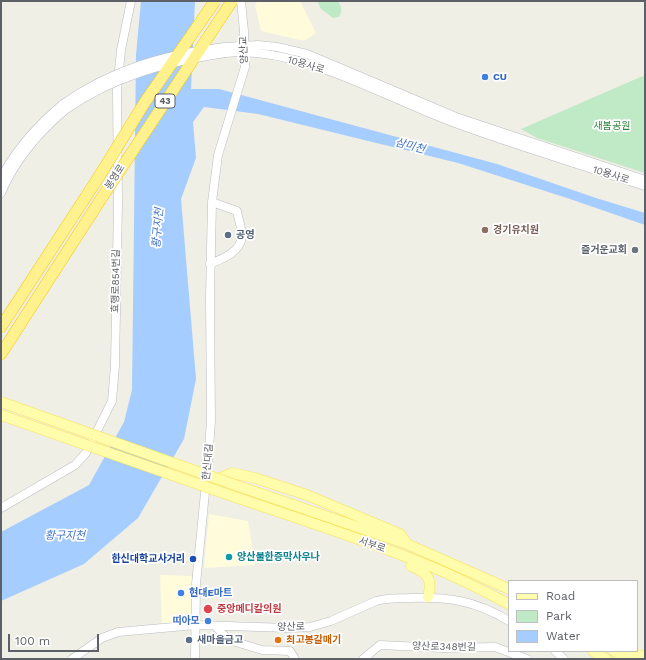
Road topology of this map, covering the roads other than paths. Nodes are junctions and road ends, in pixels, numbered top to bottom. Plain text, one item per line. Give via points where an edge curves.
1 (131, 1) edge
2 (215, 1) edge
3 (232, 1) edge
4 (241, 1) edge
5 (277, 47) junction
6 (245, 49) junction
7 (276, 57) junction
8 (64, 107) junction
9 (229, 120) joint
10 (1, 178) edge
11 (645, 180) edge
12 (645, 186) edge
13 (1, 193) edge
14 (212, 202) junction
15 (210, 264) junction
16 (1, 327) edge
17 (1, 354) edge
18 (1, 402) edge
19 (1, 415) edge
20 (205, 486) junction
21 (1, 508) edge
22 (324, 528) junction
23 (407, 544) junction
24 (508, 588) edge
25 (428, 597) junction
26 (508, 603) edge
27 (508, 620) edge
28 (196, 625) junction
29 (215, 626) junction
30 (508, 652) edge
31 (508, 652) edge
32 (595, 652) edge
33 (616, 652) edge
34 (632, 652) edge
35 (555, 654) edge
36 (645, 656) edge
37 (72, 659) edge
38 (195, 659) edge
39 (296, 659) edge
40 (363, 659) edge
41 (527, 659) edge
42 (564, 659) edge
43 (606, 659) edge
44 (627, 659) edge

1 - 21 street, 효행로854번길 via 121,50 117,91 118,210 112,401 86,452 75,465
2 - 16 highway, 봉영로 / 43, bridge via 145,102
3 - 17 highway, 봉영로 / 43, bridge
4 - 6 street, 양산교
5 - 6 street, 10용사로
5 - 7 street via 273,51
5 - 11 street, 10용사로 via 307,54 456,117
6 - 7 street, 10용사로
6 - 8 street, 10용사로, bridge via 161,59 125,70 95,84
6 - 9 street, 양산교 via 246,67
7 - 12 street, 10용사로 via 322,69 454,123
8 - 10 street, 10용사로 via 34,130
8 - 13 street, 10용사로 via 23,154
9 - 14 street, 한신대길 via 218,155
14 - 15 street, 한신대길
14 - 15 street via 237,211 242,237 239,245 229,256
15 - 20 street, 한신대길 via 211,421
18 - 23 main road, 서부로, bridge
19 - 22 main road, 서부로, bridge
20 - 23 main road via 214,487 220,478 232,473 256,478 307,495 400,534
20 - 28 street, 한신대길 via 196,584
22 - 25 main road via 422,570 430,584
22 - 26 main road, 서부로 via 433,567
23 - 24 main road, 서부로
25 - 27 street, 양산로 via 451,598 473,603
25 - 29 street, 양산로 via 376,601 331,622 310,627
28 - 29 street, 양산로
28 - 37 street, 양산로 via 118,632 102,638
28 - 38 street, 한신대길
29 - 39 street via 230,640 262,650 290,651
30 - 40 street, 양산로348번길 via 495,647 443,648 380,644
31 - 41 street, 양산로348번길
32 - 43 main road
33 - 44 main road
34 - 36 main road
35 - 42 street

